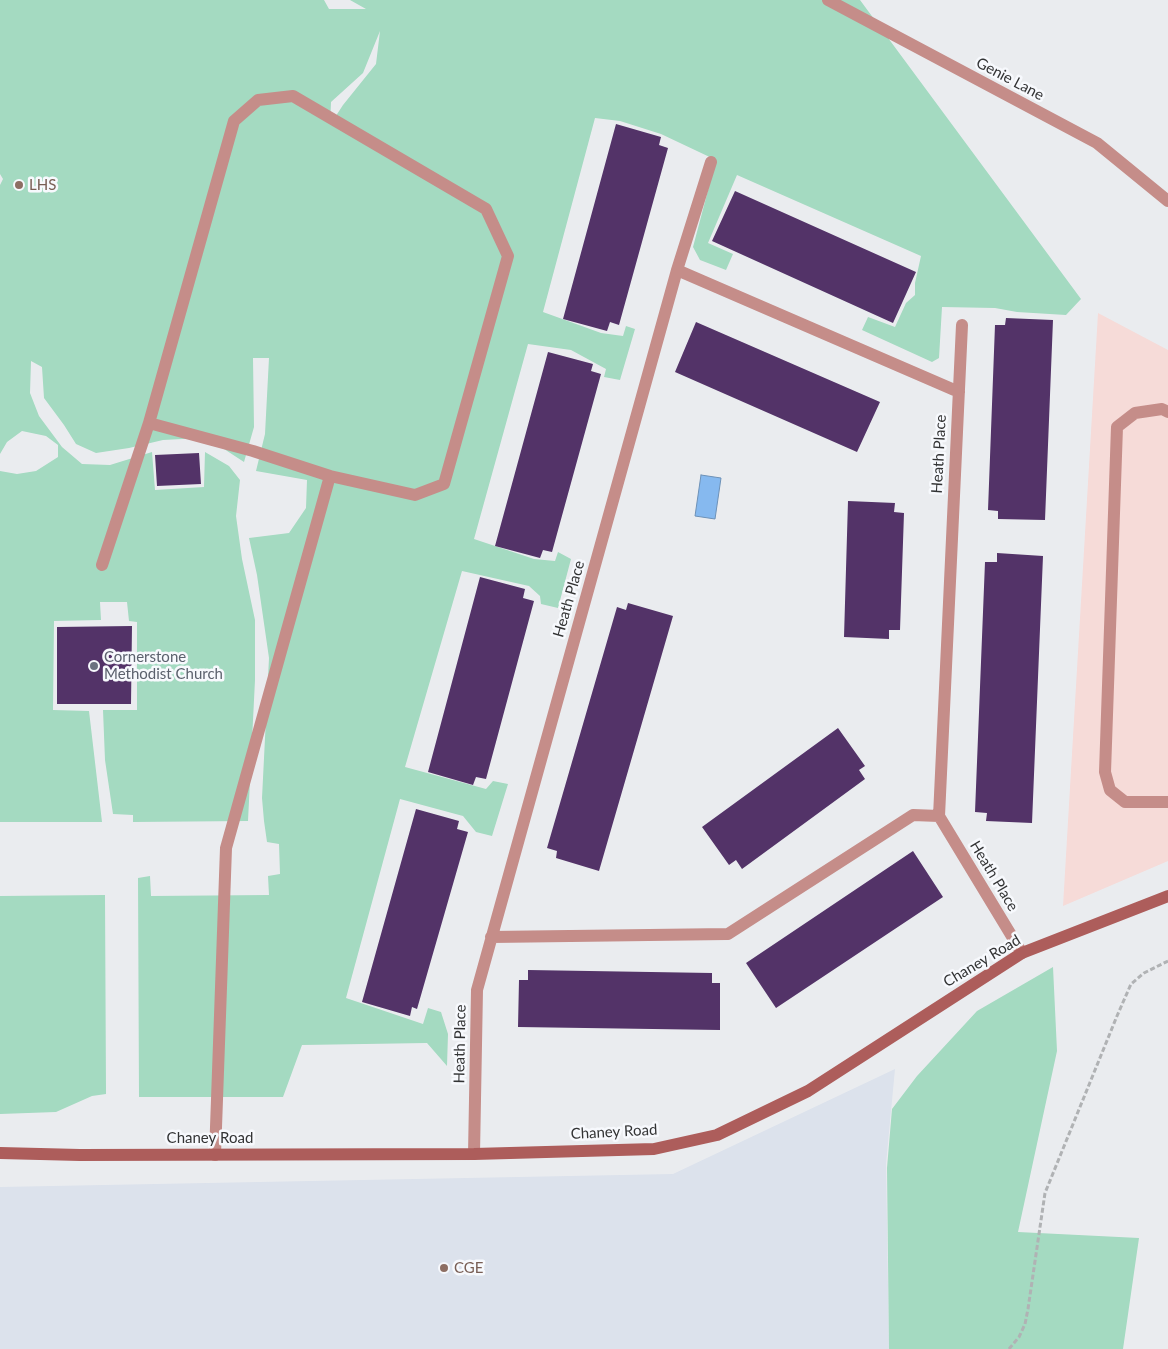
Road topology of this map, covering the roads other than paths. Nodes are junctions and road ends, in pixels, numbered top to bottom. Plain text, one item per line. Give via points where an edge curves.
1 (828, 0) edge
2 (711, 162) dead end
3 (1168, 201) edge
4 (677, 270) junction
5 (962, 326) dead end
6 (959, 392) junction
7 (1168, 412) edge
8 (149, 423) junction
9 (330, 476) junction
10 (102, 565) dead end
11 (1168, 802) edge
12 (938, 816) junction
13 (1168, 896) edge
14 (492, 937) junction
15 (1022, 953) junction
16 (0, 1153) edge
17 (474, 1154) junction
18 (215, 1155) junction

1 - 3 street, Genie Lane via 1097,143
2 - 4 street, Heath Place
4 - 6 street
4 - 14 street, Heath Place
5 - 6 street, Heath Place
6 - 12 street, Heath Place
7 - 11 street via 1162,409 1135,413 1117,427 1105,772 1110,790 1125,802
8 - 9 street
8 - 9 street via 234,121 258,100 293,96 486,209 508,256 444,484 415,495
8 - 10 street
9 - 18 street via 226,848
12 - 14 street via 913,814 728,934
12 - 15 street, Heath Place
13 - 15 street, Chaney Road
14 - 17 street, Heath Place via 477,990
15 - 17 street, Chaney Road via 808,1091 717,1135 654,1149
16 - 18 street, Chaney Road
17 - 18 street, Chaney Road

